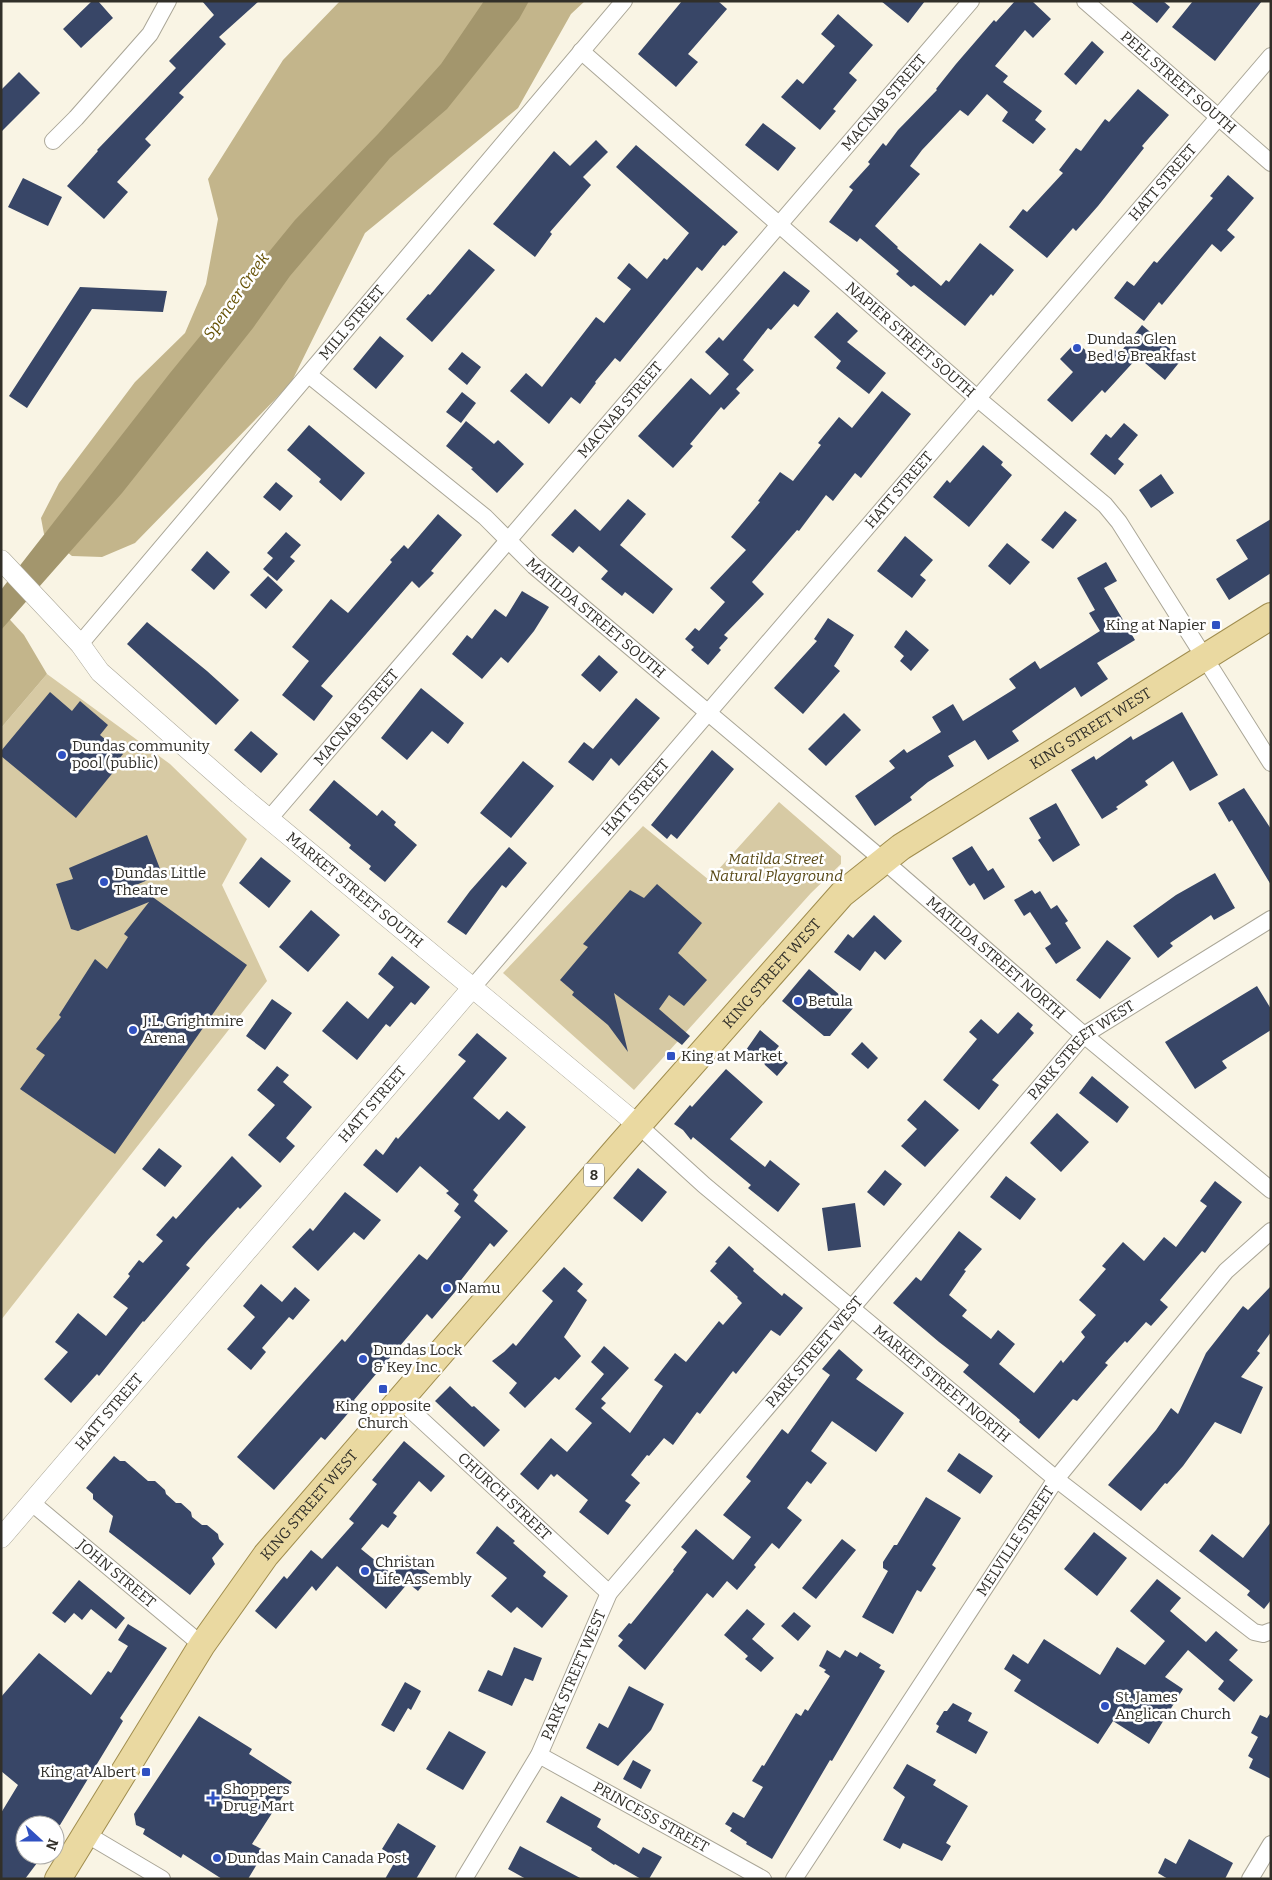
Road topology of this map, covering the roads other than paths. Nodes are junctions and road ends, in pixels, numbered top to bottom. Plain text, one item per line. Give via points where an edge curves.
1 (168, 1) edge
2 (624, 1) edge
3 (972, 1) edge
4 (1086, 1) edge
5 (581, 51) junction
6 (1271, 56) edge
7 (1218, 117) junction
8 (53, 141) dead end
9 (1271, 163) edge
10 (780, 226) junction
11 (309, 375) junction
12 (977, 398) junction
13 (510, 540) junction
14 (1, 560) edge
15 (1271, 616) edge
16 (80, 644) junction
17 (1204, 658) junction
18 (709, 714) junction
19 (1271, 763) edge
20 (269, 819) junction
21 (883, 860) junction
22 (1271, 919) edge
23 (472, 988) junction
24 (1084, 1035) junction
25 (638, 1126) junction
26 (1271, 1190) edge
27 (1271, 1231) edge
28 (851, 1309) junction
29 (400, 1400) junction
30 (1056, 1479) junction
31 (32, 1503) junction
32 (1, 1538) edge
33 (610, 1593) junction
34 (1271, 1631) edge
35 (202, 1645) junction
36 (539, 1756) junction
37 (86, 1834) junction
38 (1271, 1844) edge
39 (58, 1879) edge
40 (162, 1879) edge
41 (464, 1879) edge
42 (763, 1879) edge
43 (794, 1879) edge
44 (1250, 1879) edge

1 - 8 street via 150,34
2 - 5 street, MILL STREET
3 - 10 street, MACNAB STREET
4 - 7 street, PEEL STREET SOUTH
5 - 10 street, NAPIER STREET SOUTH
5 - 11 street, MILL STREET
6 - 7 street, HATT STREET
7 - 9 street, PEEL STREET SOUTH
7 - 12 street, HATT STREET
10 - 12 street, NAPIER STREET SOUTH
10 - 13 street, MACNAB STREET
11 - 13 street, MATILDA STREET SOUTH
11 - 16 street, MILL STREET
12 - 17 street, NAPIER STREET SOUTH via 1105,505 1119,522
12 - 18 street, HATT STREET
13 - 18 street, MATILDA STREET SOUTH via 534,566
13 - 20 street, MACNAB STREET
14 - 16 street, MARKET STREET SOUTH
15 - 17 main road, KING STREET WEST / 8
16 - 20 street, MARKET STREET SOUTH via 100,672
17 - 19 street, NAPIER STREET SOUTH
17 - 21 main road, KING STREET WEST / 8
18 - 21 street, MATILDA STREET SOUTH
18 - 23 street, HATT STREET
20 - 23 street, MARKET STREET SOUTH
21 - 24 street, MATILDA STREET NORTH
21 - 25 main road, KING STREET WEST / 8 via 842,894
22 - 24 street, PARK STREET WEST
23 - 25 street, MARKET STREET SOUTH
23 - 31 street, HATT STREET
24 - 26 street, MATILDA STREET NORTH
24 - 28 street, PARK STREET WEST
25 - 28 street, MARKET STREET NORTH
25 - 29 main road, KING STREET WEST / 8
27 - 30 street, MELVILLE STREET via 1226,1270
28 - 30 street, MARKET STREET NORTH
28 - 33 street, PARK STREET WEST
29 - 33 street, CHURCH STREET
29 - 35 main road, KING STREET WEST / 8 via 266,1555
30 - 34 street, MARKET STREET NORTH via 1254,1632 1263,1634
30 - 43 street, MELVILLE STREET
31 - 32 street, HATT STREET
31 - 35 street, JOHN STREET
33 - 36 street, PARK STREET WEST
35 - 37 main road, KING STREET WEST / 8
36 - 41 street, PARK STREET WEST
36 - 42 street, PRINCESS STREET
37 - 39 main road, KING STREET WEST / 8
37 - 40 street
38 - 44 street

